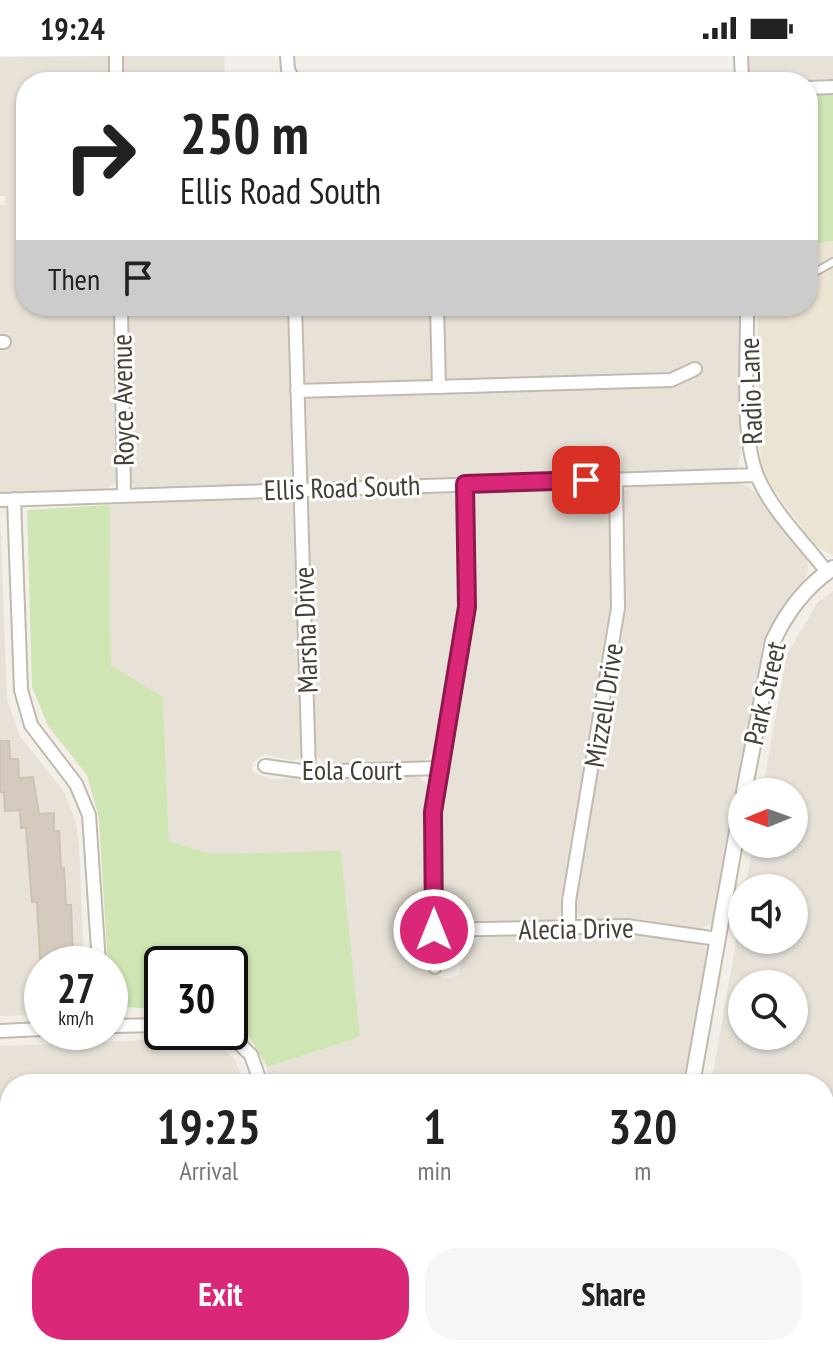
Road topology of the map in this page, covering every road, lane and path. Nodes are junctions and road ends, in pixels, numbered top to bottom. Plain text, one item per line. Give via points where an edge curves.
1 (121, 316) edge
2 (295, 316) edge
3 (437, 316) edge
4 (747, 316) edge
5 (695, 369) dead end
6 (439, 387) junction
7 (297, 391) junction
8 (757, 475) junction
9 (616, 480) junction
10 (465, 484) junction
11 (300, 488) junction
12 (124, 495) junction
13 (14, 499) junction
14 (0, 500) edge
15 (830, 570) edge
16 (265, 766) dead end
17 (439, 768) junction
18 (309, 772) junction
19 (747, 778) edge
20 (732, 858) edge
21 (569, 928) junction
22 (434, 930) junction
23 (718, 939) junction
24 (98, 946) edge
25 (435, 967) dead end
26 (24, 1030) edge
27 (0, 1031) edge
28 (246, 1050) edge
29 (258, 1074) edge
30 (694, 1074) edge

1 - 12 street, Royce Avenue
2 - 7 street, Marsha Drive
3 - 6 street
4 - 8 street, Radio Lane via 750,443
5 - 6 street via 671,380
6 - 7 street
7 - 11 street, Marsha Drive
8 - 9 street, Ellis Road South
8 - 15 street via 765,492
9 - 10 street, Ellis Road South
9 - 21 street, Mizzell Drive via 618,608 569,901
10 - 11 street, Ellis Road South
10 - 17 street via 467,607
11 - 12 street, Ellis Road South
11 - 18 street, Marsha Drive
12 - 13 street, Ellis Road South
13 - 14 street, Ellis Road South
13 - 24 street via 21,690 31,725 76,784 89,815
15 - 19 street, Park Street via 791,607 773,641
16 - 18 street, Eola Court
17 - 18 street, Eola Court
17 - 22 street via 433,812
20 - 23 street
21 - 22 street, Alecia Drive
21 - 23 street, Alecia Drive via 653,927
22 - 25 street
23 - 30 street
26 - 27 street
28 - 29 street

